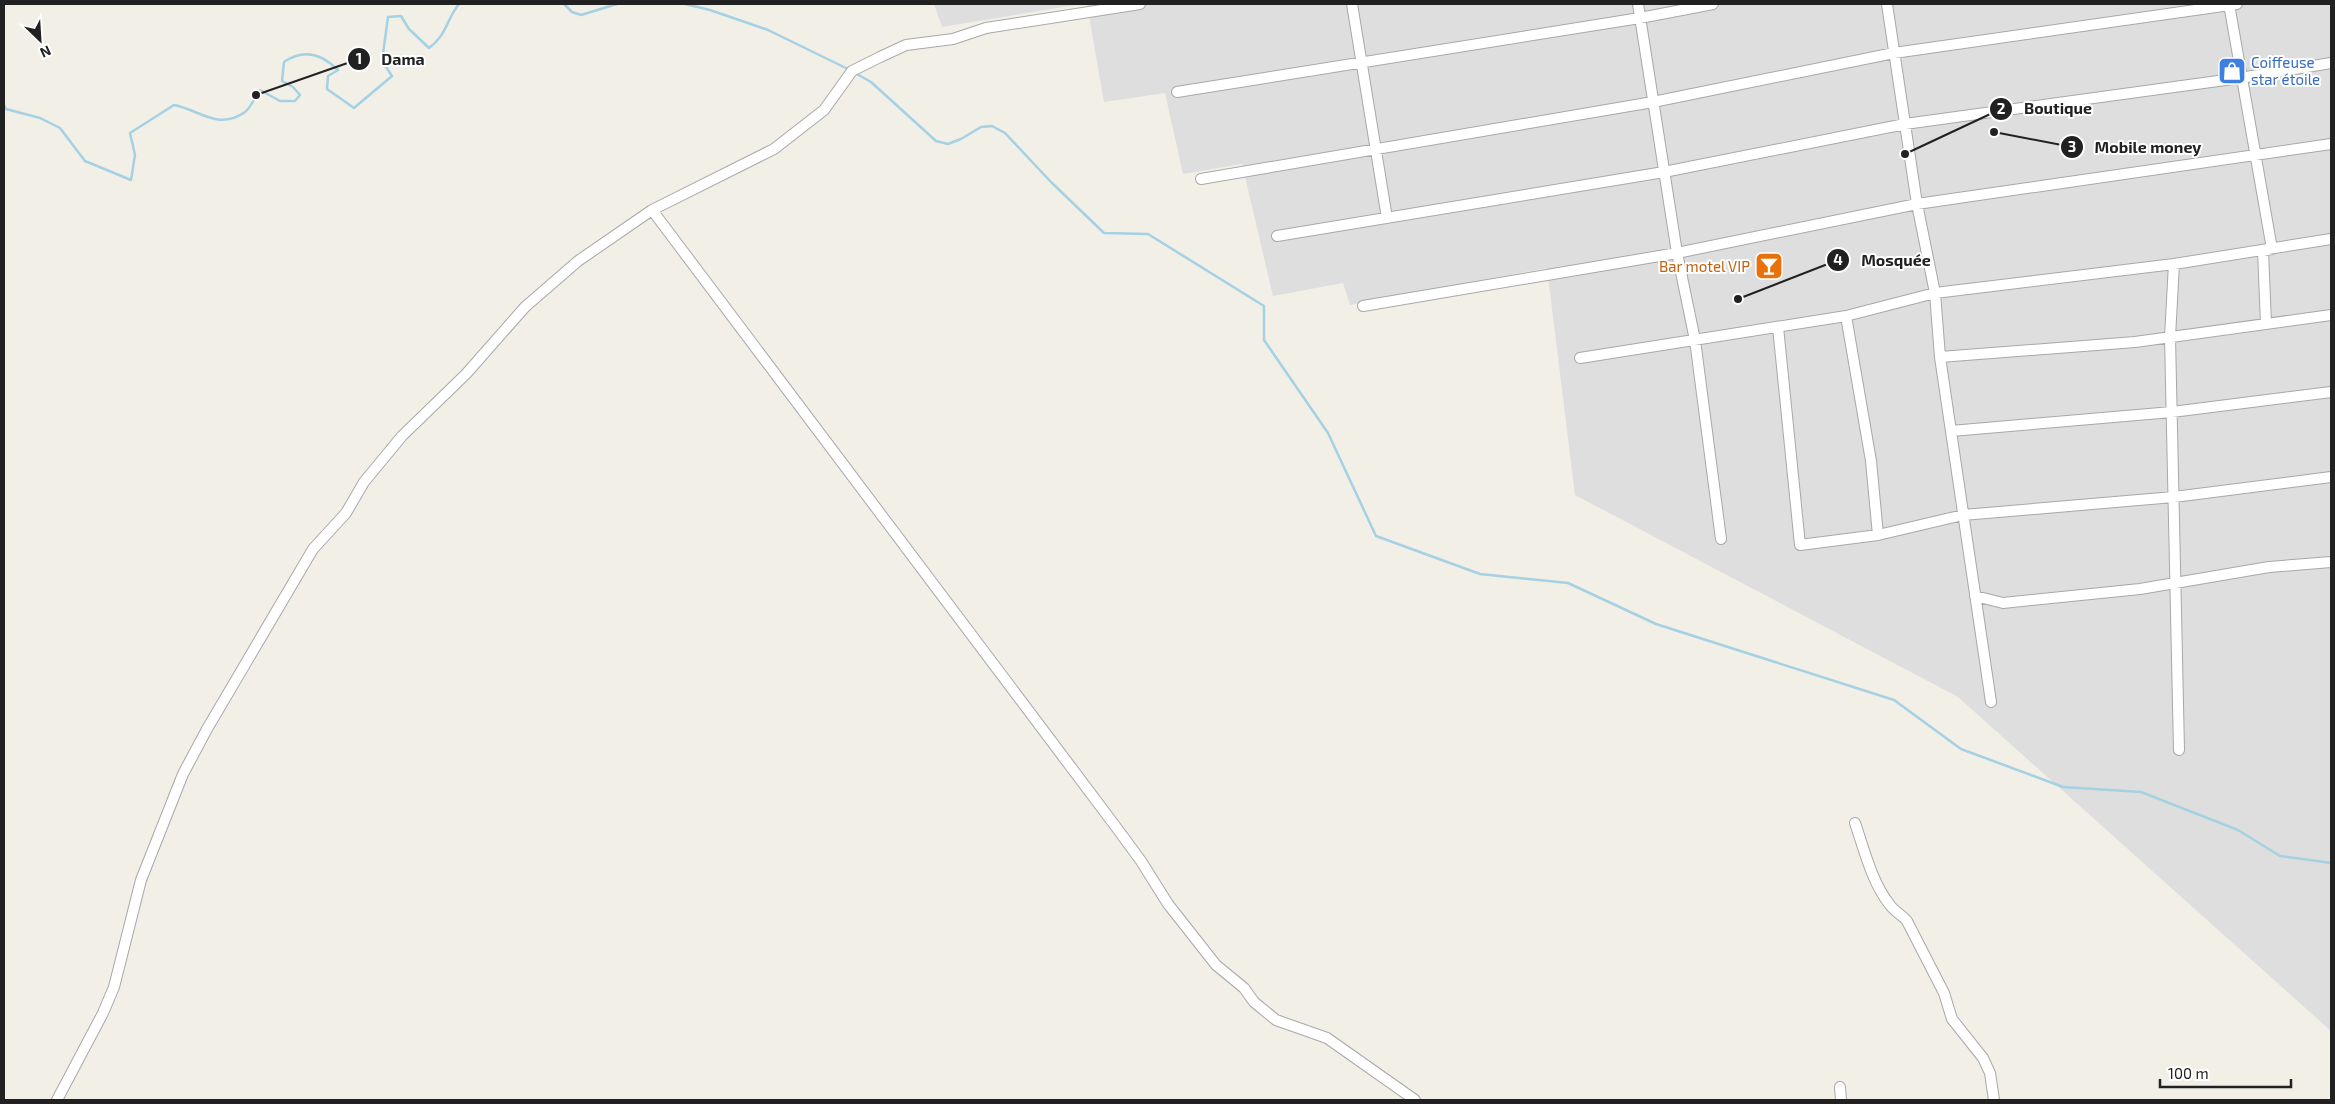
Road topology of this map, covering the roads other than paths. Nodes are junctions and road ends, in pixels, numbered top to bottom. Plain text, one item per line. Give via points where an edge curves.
1 (1140, 4) edge
2 (1352, 4) edge
3 (1638, 4) edge
4 (1713, 4) edge
5 (1886, 4) edge
6 (2232, 4) edge
7 (1114, 6) edge
8 (1640, 18) junction
9 (1894, 53) junction
10 (1361, 63) junction
11 (2331, 63) edge
12 (2240, 78) junction
13 (1177, 92) dead end
14 (1653, 102) junction
15 (1905, 124) junction
16 (2331, 144) edge
17 (1374, 149) junction
18 (2256, 157) junction
19 (1664, 172) junction
20 (1201, 178) dead end
21 (1917, 204) junction
22 (652, 210) junction
23 (1387, 218) junction
24 (1277, 236) dead end
25 (2331, 239) edge
26 (2272, 249) junction
27 (1676, 253) junction
28 (2174, 264) junction
29 (1935, 293) junction
30 (1363, 306) dead end
31 (2331, 315) edge
32 (1846, 316) junction
33 (2266, 324) junction
34 (1778, 327) junction
35 (2170, 337) junction
36 (1695, 340) junction
37 (1940, 356) junction
38 (1580, 358) dead end
39 (2331, 392) edge
40 (2172, 412) junction
41 (1951, 431) junction
42 (2331, 477) edge
43 (2174, 497) junction
44 (1963, 515) junction
45 (1878, 535) junction
46 (1721, 539) dead end
47 (2331, 562) edge
48 (2175, 583) junction
49 (1976, 596) junction
50 (1992, 702) dead end
51 (2179, 750) dead end
52 (1855, 823) dead end
53 (1840, 1088) dead end
54 (57, 1100) edge
55 (1416, 1100) edge
56 (1841, 1100) edge
57 (1994, 1100) edge

1 - 7 street
2 - 10 street
3 - 8 street
4 - 8 street
5 - 9 street
6 - 9 street
6 - 12 street
7 - 22 street via 986,28 953,39 906,45 852,71 824,110 780,145
8 - 10 street
8 - 14 street
9 - 14 street
9 - 15 street
10 - 13 street
10 - 17 street
11 - 12 street
12 - 15 street
12 - 18 street
14 - 17 street
14 - 19 street
15 - 19 street
15 - 21 street
16 - 18 street
17 - 20 street
17 - 23 street
18 - 21 street
18 - 26 street
19 - 23 street
19 - 27 street
21 - 27 street
21 - 29 street
22 - 54 street via 578,261 525,307 466,374 402,436 364,482 338,524 313,549 183,774 142,880 114,987
22 - 55 street via 1216,965 1276,1020 1327,1038
23 - 24 street
25 - 26 street
26 - 28 street
26 - 33 street via 2263,251
27 - 30 street
27 - 36 street
28 - 29 street
28 - 35 street
29 - 32 street
29 - 37 street
31 - 33 street
32 - 34 street
32 - 45 street via 1871,462
33 - 35 street
34 - 36 street
34 - 45 street via 1800,545
35 - 37 street
35 - 40 street
36 - 38 street
36 - 46 street
37 - 41 street
39 - 40 street
40 - 41 street
40 - 43 street
41 - 44 street
42 - 43 street
43 - 44 street
43 - 48 street
44 - 45 street
44 - 49 street
47 - 48 street via 2269,567
48 - 49 street via 2003,603
48 - 51 street
49 - 50 street
52 - 57 street via 1882,892 1891,907 1907,921 1944,993 1952,1019 1983,1058 1990,1072
53 - 56 street

